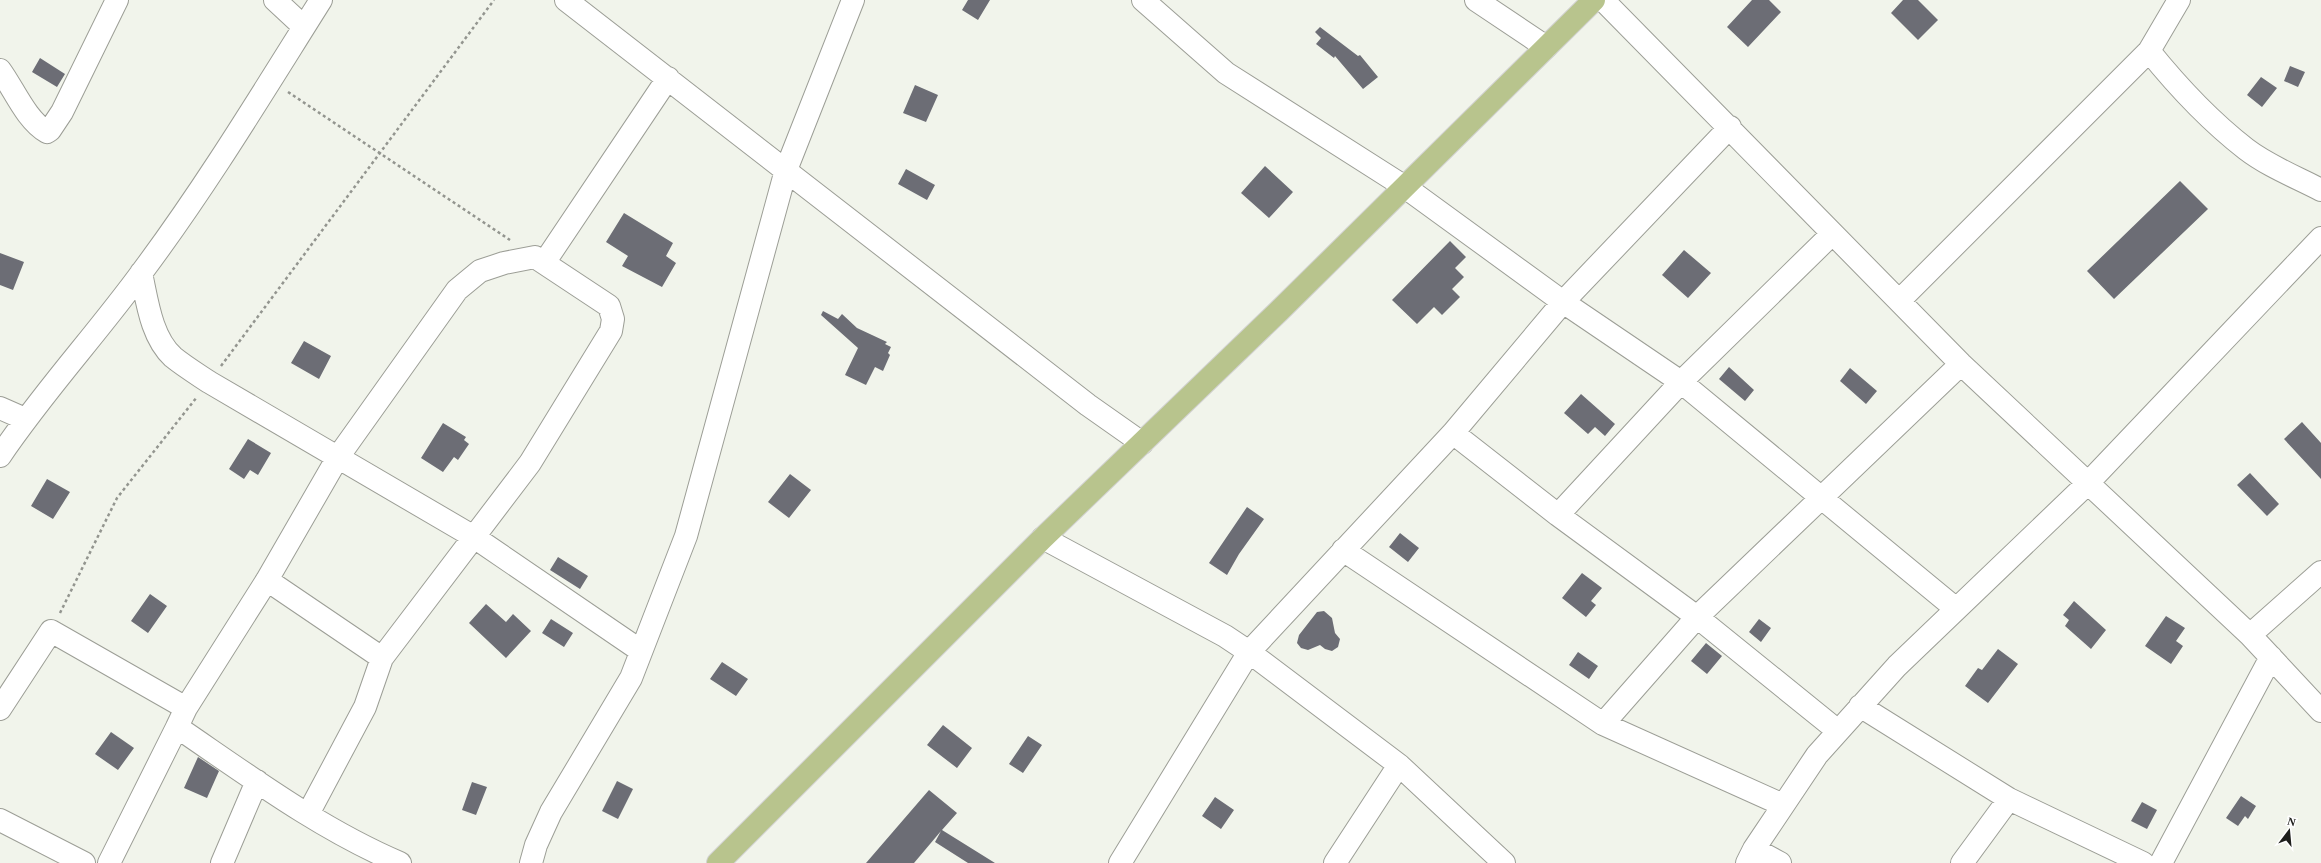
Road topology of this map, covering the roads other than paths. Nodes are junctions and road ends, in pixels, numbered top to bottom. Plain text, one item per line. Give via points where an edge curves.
1 (117, 0) edge
2 (275, 0) edge
3 (321, 0) edge
4 (566, 0) edge
5 (854, 0) edge
6 (1594, 0) edge
7 (1603, 0) edge
8 (2179, 0) edge
9 (1479, 1) edge
10 (1151, 4) edge
11 (304, 28) junction
12 (1546, 47) junction
13 (2149, 51) junction
14 (0, 70) edge
15 (668, 78) junction
16 (1730, 127) junction
17 (786, 170) junction
18 (1405, 187) junction
19 (2321, 190) edge
20 (1831, 235) junction
21 (2321, 238) edge
22 (540, 260) junction
23 (141, 273) junction
24 (1899, 301) junction
25 (1563, 302) junction
26 (1961, 364) junction
27 (1681, 382) junction
28 (0, 408) edge
29 (25, 419) junction
30 (1453, 433) junction
31 (1142, 443) junction
32 (0, 456) edge
33 (338, 457) junction
34 (2087, 484) junction
35 (1822, 497) junction
36 (1558, 515) junction
37 (474, 537) junction
38 (1043, 538) junction
39 (1343, 550) junction
40 (2321, 572) edge
41 (267, 580) junction
42 (1955, 608) junction
43 (1697, 617) junction
44 (2250, 635) junction
45 (642, 651) junction
46 (1249, 652) junction
47 (2271, 657) junction
48 (382, 658) junction
49 (1860, 706) junction
50 (186, 708) junction
51 (0, 709) edge
52 (2321, 711) edge
53 (1603, 724) junction
54 (177, 727) junction
55 (1838, 731) junction
56 (1399, 765) junction
57 (257, 781) junction
58 (2009, 798) junction
59 (1783, 805) junction
60 (308, 814) junction
61 (0, 820) edge
62 (1750, 856) edge
63 (369, 858) edge
64 (721, 862) edge
65 (1502, 862) edge
66 (84, 863) edge
67 (108, 863) edge
68 (222, 863) edge
69 (400, 863) edge
70 (531, 863) edge
71 (1120, 863) edge
72 (1335, 863) edge
73 (1780, 863) edge
74 (1962, 863) edge
75 (2143, 863) edge
76 (2161, 863) edge

1 - 14 street via 62,112 47,132 32,118
2 - 11 street
3 - 11 street
4 - 15 street
5 - 17 street
6 - 12 main road
7 - 16 street
8 - 13 street
9 - 12 street
10 - 18 street via 1177,32 1226,73
11 - 23 street via 206,183
12 - 18 main road
13 - 19 street via 2203,112 2247,150
13 - 24 street
15 - 17 street
15 - 22 street
16 - 20 street
16 - 25 street
17 - 31 street via 1088,405
17 - 45 street via 686,536
18 - 25 street
18 - 31 main road
20 - 24 street
20 - 27 street
21 - 34 street
22 - 33 street via 504,263 480,271 457,290
22 - 37 street via 609,306 613,319 611,331 530,463
23 - 29 street
23 - 33 street via 151,318 158,336 172,356 209,382
24 - 26 street
25 - 27 street
25 - 30 street
26 - 34 street
26 - 35 street
27 - 35 street
27 - 36 street
28 - 29 street
29 - 32 street
30 - 36 street
30 - 39 street
31 - 38 main road
33 - 37 street
33 - 41 street
34 - 42 street
34 - 44 street
35 - 42 street
35 - 43 street
36 - 43 street
37 - 45 street
37 - 48 street
38 - 46 street via 1225,636
38 - 64 main road
39 - 46 street
39 - 53 street
40 - 44 street
41 - 48 street
41 - 50 street
42 - 49 street
43 - 53 street
43 - 55 street
44 - 47 street
45 - 70 street via 631,678 551,812
46 - 56 street
46 - 71 street
47 - 52 street
47 - 76 street
48 - 60 street via 365,707
49 - 55 street
49 - 58 street
50 - 51 street via 51,631
50 - 54 street
53 - 59 street
54 - 57 street
54 - 67 street
55 - 59 street via 1817,755
56 - 65 street
56 - 72 street
57 - 60 street
57 - 68 street
58 - 74 street
58 - 75 street
59 - 62 street
60 - 63 street
61 - 66 street
62 - 73 street
63 - 69 street

